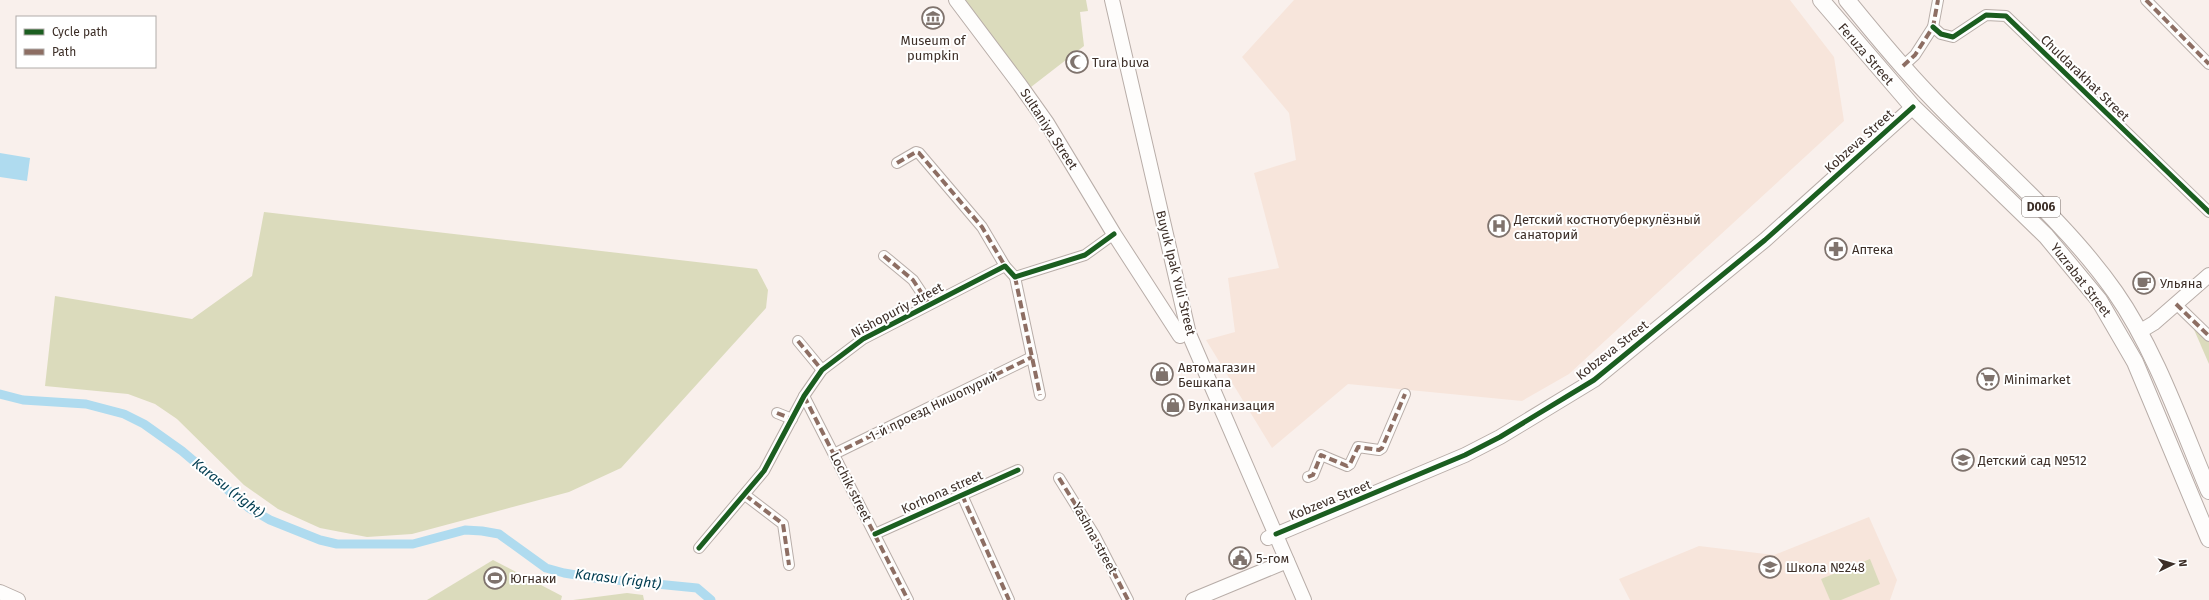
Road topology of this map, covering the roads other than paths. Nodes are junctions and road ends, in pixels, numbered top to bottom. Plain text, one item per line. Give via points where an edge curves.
1 (956, 0) edge
2 (1103, 0) edge
3 (1112, 0) edge
4 (1821, 0) edge
5 (1847, 0) edge
6 (1938, 0) edge
7 (2146, 0) edge
8 (1934, 27) junction
9 (2209, 64) edge
10 (1903, 66) junction
11 (1927, 94) junction
12 (1913, 107) junction
13 (897, 164) dead end
14 (2209, 212) edge
15 (1114, 234) junction
16 (884, 256) dead end
17 (1005, 266) junction
18 (2209, 275) edge
19 (1014, 277) junction
20 (929, 304) junction
21 (2176, 304) junction
22 (2139, 332) junction
23 (1180, 336) junction
24 (2209, 336) edge
25 (798, 341) dead end
26 (1032, 357) junction
27 (822, 370) junction
28 (1405, 394) dead end
29 (1040, 395) dead end
30 (804, 396) junction
31 (777, 413) dead end
32 (792, 419) junction
33 (834, 454) junction
34 (1018, 470) dead end
35 (2202, 476) junction
36 (1308, 477) dead end
37 (1059, 478) dead end
38 (2186, 482) junction
39 (2209, 491) edge
40 (745, 495) junction
41 (962, 495) junction
42 (875, 534) junction
43 (1272, 536) junction
44 (2209, 539) edge
45 (700, 548) dead end
46 (1283, 563) junction
47 (789, 565) dead end
48 (0, 592) edge
49 (18, 600) edge
50 (908, 600) edge
51 (1009, 600) edge
52 (1128, 600) edge
53 (1193, 600) edge
54 (1294, 600) edge
55 (1304, 600) edge

1 - 15 street, Sultаniya Street via 1047,123
2 - 23 street, Buyuk Ipak Yuli Street via 1170,302
3 - 43 street, Buyuk Ipak Yuli Street via 1188,328
4 - 12 main road, Feruza Street / D006
5 - 10 main road, Feruza Street / D006
6 - 8 street
7 - 9 street
8 - 10 street via 1915,55
8 - 14 street, Chuldarakhat Street via 1942,34 1953,37 1986,15 2006,16
10 - 11 main road, Feruza Street / D006
11 - 12 main road
11 - 22 main road, Yuzrabat Street / D006 via 2087,256 2116,292
12 - 38 main road, Yuzrabat Street / D006 via 2046,236 2099,300 2135,362
12 - 43 street, Kobzeva Street via 1765,240 1594,380 1500,437 1465,455
13 - 17 street via 916,152 919,153 982,227
15 - 19 street via 1085,255
15 - 23 street, Sultаniya Street
16 - 20 street via 913,280
17 - 19 street
17 - 20 street, Nishopuriy street
18 - 21 street
19 - 26 street
20 - 27 street, Nishopuriy street via 863,339
21 - 22 street
21 - 24 street
22 - 35 main road, Yuzrabat Street / D006
23 - 43 street, Buyuk Ipak Yuli Street
25 - 27 street
26 - 29 street
26 - 33 street, 1-й проезд Нишопурий
27 - 30 street, Nishopuriy street
28 - 36 street via 1380,450 1358,447 1347,466 1321,455 1313,475
30 - 32 street, Nishopuriy street
30 - 33 street, Lochik street
31 - 32 street
32 - 40 street, Nishopuriy street via 764,471
33 - 42 street, Lochik street
34 - 41 street, Korhona street
35 - 38 main road via 2192,472 2186,478
35 - 39 main road, Yuzrabat Street / D006
37 - 52 street, Yashna street via 1095,536
38 - 44 main road, Yuzrabat Street / D006
40 - 45 street, Nishopuriy street
40 - 47 street via 783,524
41 - 42 street, Korhona street
41 - 51 street
42 - 50 street, Lochik street
43 - 46 street, Buyuk Ipak Yuli Street
46 - 53 street
46 - 54 street, Buyuk Ipak Yuli Street
46 - 55 street, Buyuk Ipak Yuli Street
48 - 49 street

